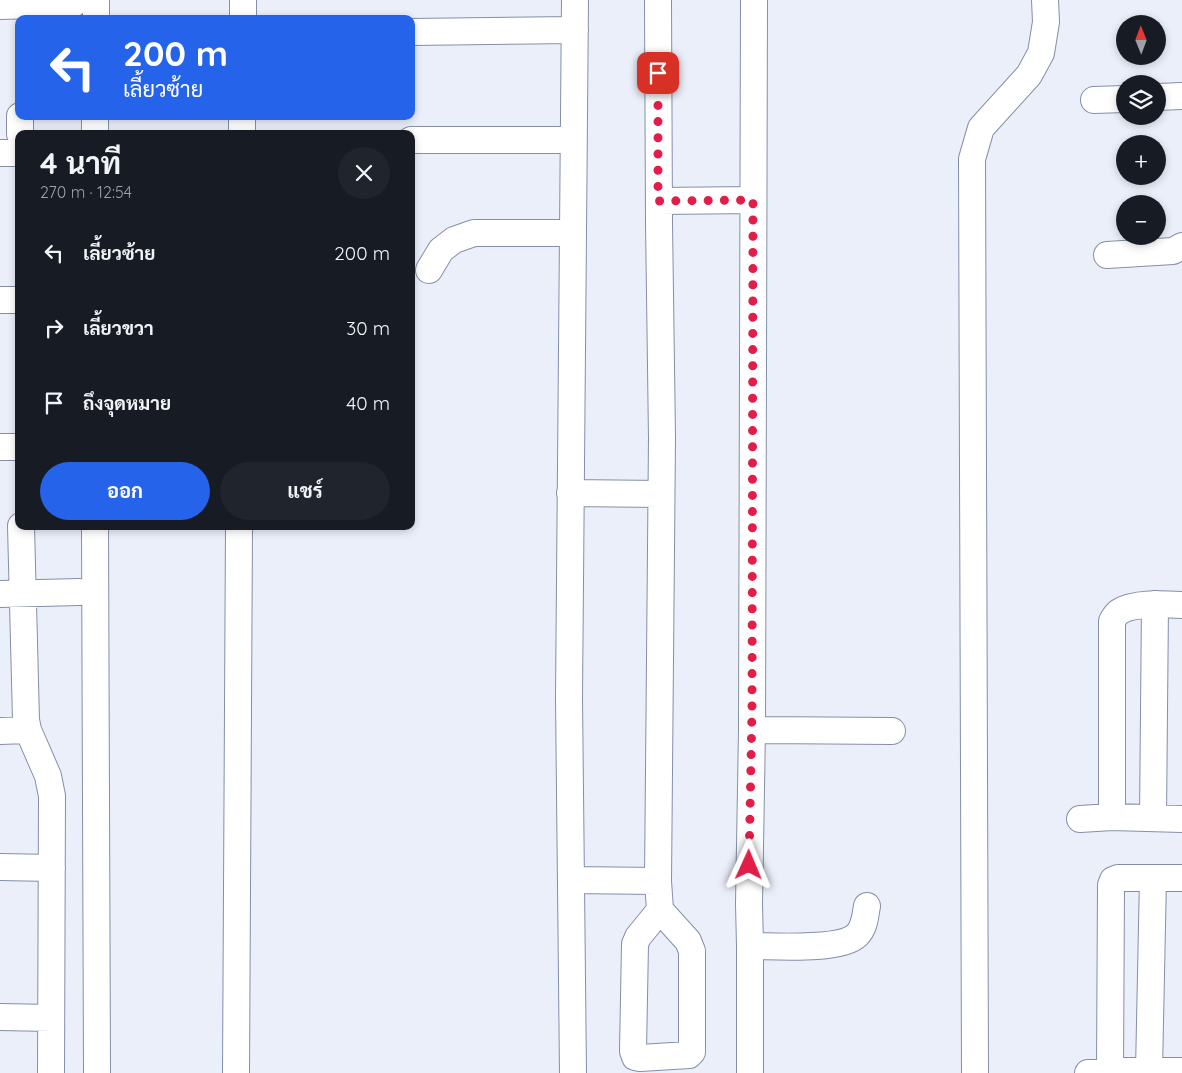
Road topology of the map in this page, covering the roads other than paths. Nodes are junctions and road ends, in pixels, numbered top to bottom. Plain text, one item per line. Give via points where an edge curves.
1 (243, 0) edge
2 (575, 0) edge
3 (658, 0) edge
4 (754, 0) edge
5 (1045, 0) edge
6 (84, 2) edge
7 (16, 8) edge
8 (93, 15) edge
9 (243, 15) edge
10 (574, 30) junction
11 (415, 32) edge
12 (1182, 96) edge
13 (1166, 97) edge
14 (1116, 99) edge
15 (1094, 100) dead end
16 (415, 140) edge
17 (573, 140) junction
18 (0, 153) edge
19 (15, 153) edge
20 (753, 200) junction
21 (658, 201) junction
22 (573, 233) junction
23 (1182, 246) edge
24 (1107, 255) dead end
25 (430, 270) dead end
26 (0, 300) edge
27 (15, 300) edge
28 (0, 447) edge
29 (15, 447) edge
30 (570, 493) junction
31 (661, 494) junction
32 (20, 530) edge
33 (95, 530) edge
34 (239, 530) edge
35 (79, 592) dead end
36 (11, 594) edge
37 (1155, 604) junction
38 (1182, 605) edge
39 (28, 730) junction
40 (752, 730) junction
41 (0, 731) edge
42 (892, 731) dead end
43 (1112, 817) junction
44 (1153, 818) junction
45 (1080, 819) dead end
46 (1182, 819) edge
47 (0, 867) edge
48 (52, 868) junction
49 (1153, 878) junction
50 (1182, 878) edge
51 (571, 880) junction
52 (658, 881) junction
53 (867, 906) dead end
54 (660, 910) junction
55 (750, 946) junction
56 (0, 1017) edge
57 (51, 1018) junction
58 (1149, 1071) junction
59 (1182, 1071) edge
60 (1099, 1072) edge
61 (51, 1073) edge
62 (97, 1073) edge
63 (236, 1073) edge
64 (573, 1073) edge
65 (750, 1073) edge
66 (975, 1073) edge

1 - 9 street
2 - 10 street
3 - 21 street
4 - 20 street
5 - 66 street via 1046,22 1041,53 1028,75 981,128 972,159
6 - 7 street
6 - 8 street
10 - 11 street
10 - 17 street
12 - 13 street
14 - 15 street
16 - 17 street
17 - 22 street
18 - 19 street
20 - 21 street
20 - 40 street
21 - 31 street
22 - 25 street via 474,233 454,240 441,250
22 - 30 street
23 - 24 street via 1173,251
26 - 27 street
28 - 29 street
30 - 31 street
30 - 51 street
31 - 52 street
32 - 36 street
33 - 62 street
34 - 63 street
35 - 36 street
36 - 39 street
37 - 38 street
37 - 43 street via 1130,608 1115,615 1112,621
37 - 44 street
39 - 41 street
39 - 48 street via 48,776 52,796
40 - 42 street
40 - 55 street
43 - 44 street
43 - 45 street
44 - 46 street
47 - 48 street
48 - 57 street
49 - 50 street
49 - 58 street
49 - 60 street via 1118,878 1111,885
51 - 52 street
51 - 64 street
52 - 54 street
53 - 55 street via 864,925 849,940 824,946
54 - 54 street via 688,941 692,951 692,1052 689,1055 640,1058 635,1057 633,1051 635,944
55 - 65 street
56 - 57 street
57 - 61 street
58 - 59 street
58 - 60 street

